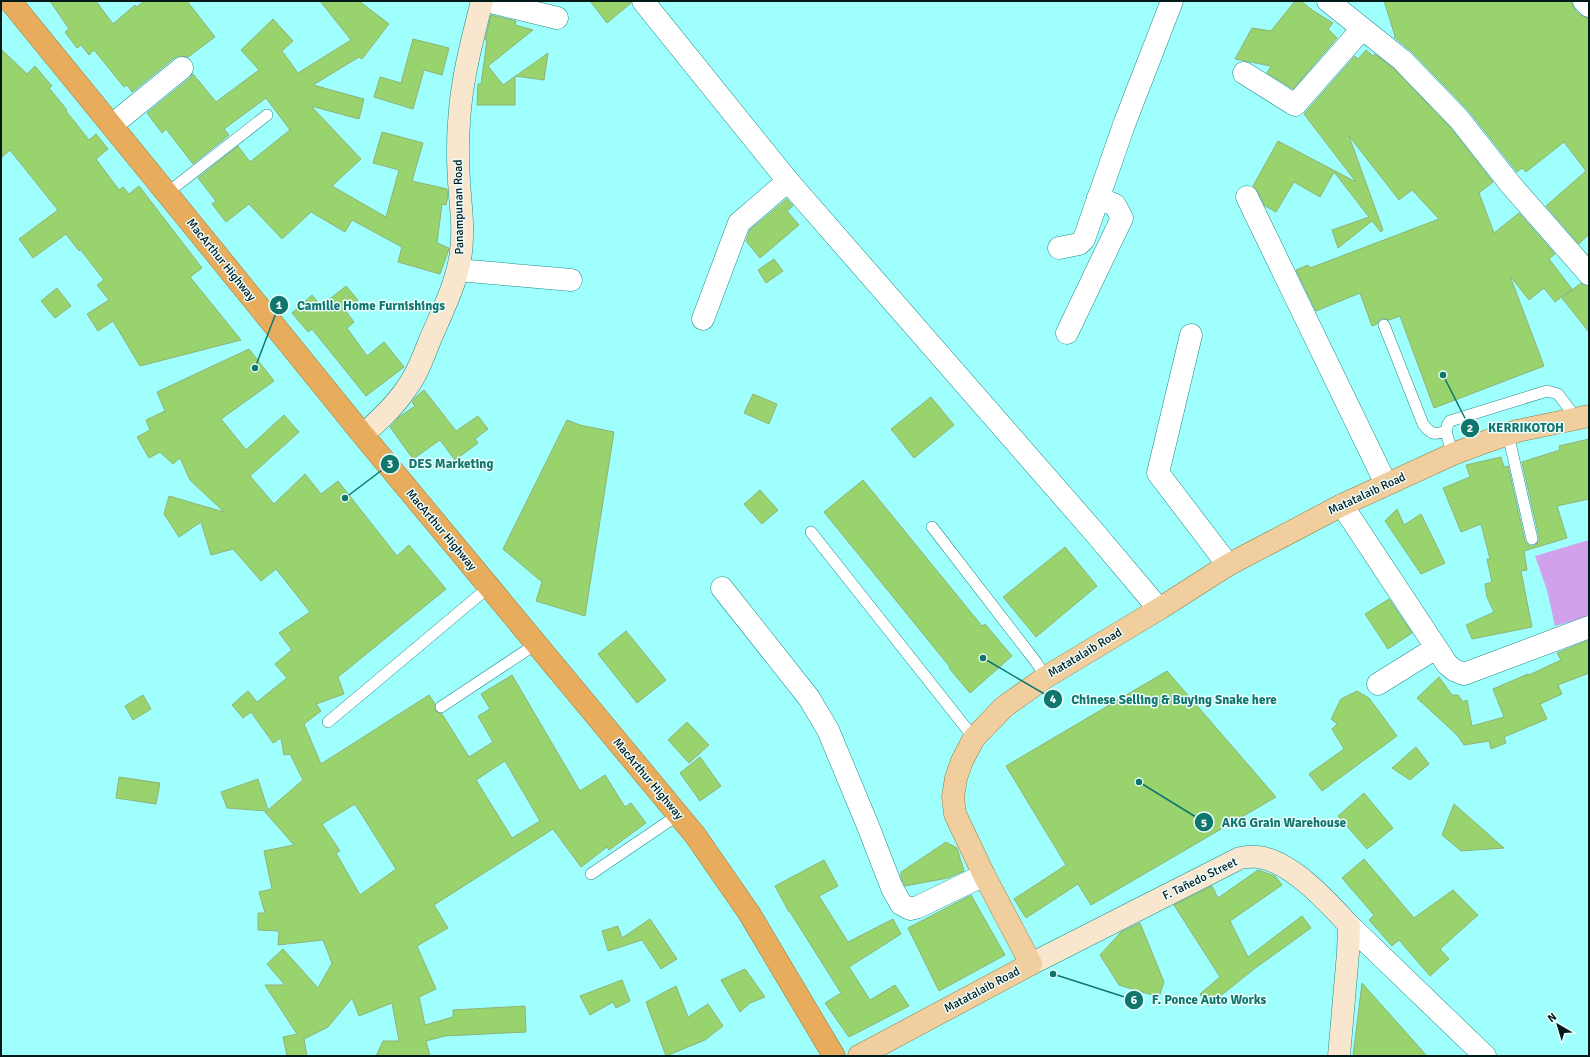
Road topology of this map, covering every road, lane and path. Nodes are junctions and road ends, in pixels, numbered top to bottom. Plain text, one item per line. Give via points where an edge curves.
1 (10, 1) edge
2 (482, 1) edge
3 (487, 1) edge
4 (643, 1) edge
5 (1172, 1) edge
6 (1328, 1) edge
7 (1584, 1) edge
8 (1589, 6) edge
9 (557, 18) dead end
10 (1362, 29) junction
11 (182, 68) dead end
12 (1244, 73) dead end
13 (267, 115) dead end
14 (112, 125) junction
15 (788, 181) junction
16 (167, 193) junction
17 (1248, 197) dead end
18 (1098, 198) junction
19 (1059, 248) dead end
20 (458, 270) junction
21 (1589, 274) edge
22 (571, 280) dead end
23 (703, 318) dead end
24 (1384, 325) dead end
25 (1067, 333) dead end
26 (1191, 335) dead end
27 (1582, 417) edge
28 (1446, 430) junction
29 (1508, 434) junction
30 (363, 435) junction
31 (1453, 454) junction
32 (1386, 484) junction
33 (1342, 505) junction
34 (932, 527) dead end
35 (811, 532) dead end
36 (1532, 539) dead end
37 (1228, 565) junction
38 (488, 587) junction
39 (722, 588) dead end
40 (1159, 609) junction
41 (1589, 628) edge
42 (536, 644) junction
43 (1436, 648) junction
44 (1046, 677) junction
45 (1378, 684) dead end
46 (441, 707) dead end
47 (328, 722) dead end
48 (974, 738) junction
49 (678, 815) junction
50 (591, 874) dead end
51 (984, 875) junction
52 (1349, 926) junction
53 (1031, 964) junction
54 (834, 1056) edge
55 (859, 1056) edge
56 (1339, 1056) edge
57 (1485, 1056) edge

1 - 14 highway, MacArthur Highway
2 - 20 main road, Panampunan Road via 466,68 459,123 458,176 462,236
3 - 9 street
4 - 15 street
5 - 18 street
6 - 10 street
7 - 8 street
10 - 12 street via 1295,105
10 - 21 street via 1402,60 1459,119 1511,185
11 - 14 street
13 - 16 lane
14 - 16 highway, MacArthur Highway
15 - 23 street via 739,223
15 - 40 street
16 - 30 highway, MacArthur Highway
17 - 32 street
18 - 19 street via 1084,239 1079,244
18 - 25 street via 1115,205 1122,218
20 - 22 street
20 - 30 main road, Panampunan Road via 418,369 394,406
24 - 28 lane via 1423,424 1429,432 1437,434
26 - 37 street via 1158,473
27 - 28 lane via 1558,394 1547,391 1450,421 1446,425
27 - 29 main road, Matatalaib Road
28 - 31 lane
29 - 31 main road, Matatalaib Road
29 - 36 lane
30 - 38 highway, MacArthur Highway
31 - 32 main road, Matatalaib Road
32 - 33 main road, Matatalaib Road
33 - 37 main road, Matatalaib Road
33 - 43 street
34 - 44 lane
35 - 48 lane
37 - 40 main road, Matatalaib Road
38 - 42 highway, MacArthur Highway
38 - 47 lane
39 - 51 street via 809,698 828,730 892,888 901,904 910,909 918,907
40 - 44 main road, Matatalaib Road
41 - 43 street via 1464,674 1447,664
42 - 46 lane
42 - 49 highway, MacArthur Highway
43 - 45 street
44 - 48 main road, Matatalaib Road via 1004,707
48 - 51 main road, Matatalaib Road via 962,761 953,796 956,814
49 - 50 lane
49 - 54 highway, MacArthur Highway via 695,835 749,914
51 - 53 main road, Matatalaib Road
52 - 53 main road, F. Tañedo Street via 1294,872 1268,859 1240,858
52 - 56 main road
52 - 57 street
53 - 55 main road, Matatalaib Road

